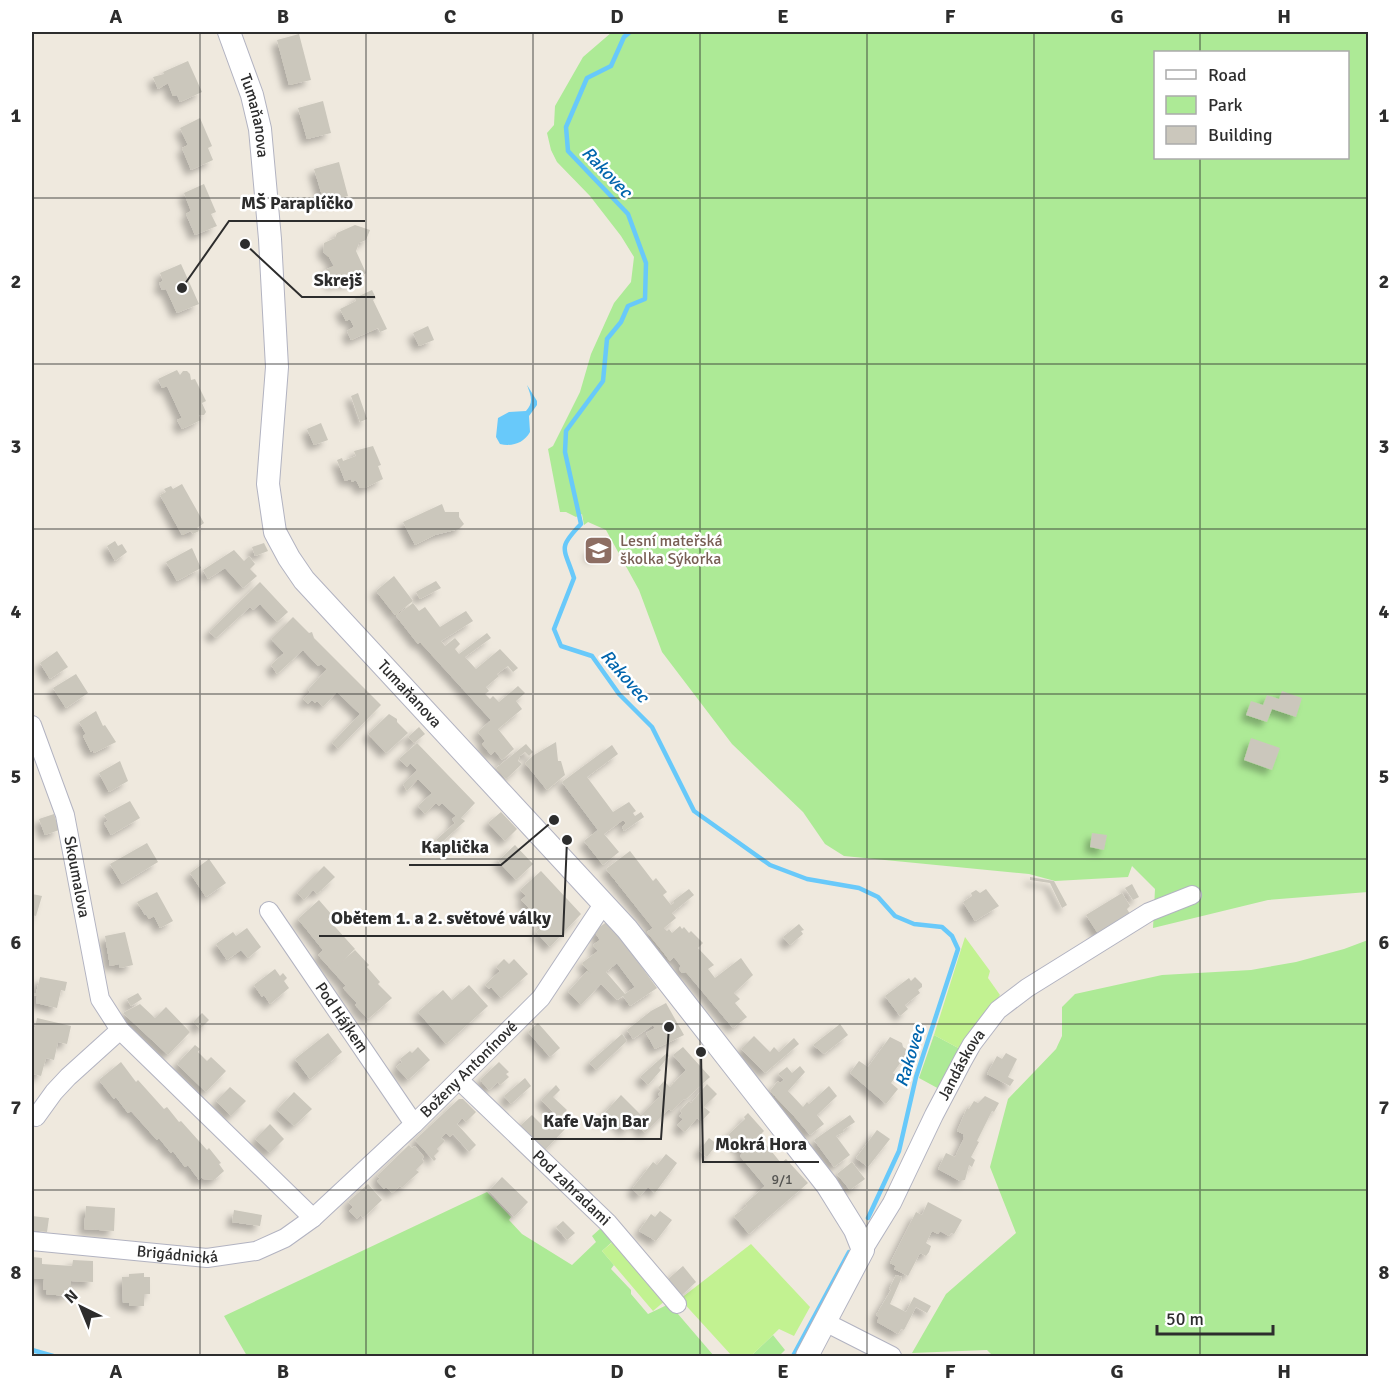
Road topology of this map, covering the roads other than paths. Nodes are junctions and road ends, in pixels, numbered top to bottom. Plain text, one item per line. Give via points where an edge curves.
1 (229, 32) edge
2 (32, 725) edge
3 (1192, 895) dead end
4 (604, 903) junction
5 (269, 911) dead end
6 (120, 1030) junction
7 (459, 1080) junction
8 (36, 1118) dead end
9 (414, 1124) junction
10 (314, 1218) junction
11 (32, 1241) edge
12 (863, 1250) junction
13 (677, 1304) dead end
14 (825, 1322) junction
15 (807, 1356) edge
16 (892, 1356) edge

1 - 4 street, Tumaňanova via 260,129 277,367 268,484 275,532 304,580
2 - 6 street, Skoumalova via 65,815 100,999
3 - 12 street, Jandáskova via 1149,912 998,1010 972,1044 892,1203
4 - 7 street, Boženy Antonínové via 541,998
4 - 12 street, Tumaňanova via 827,1185
5 - 9 street, Pod Hájkem
6 - 8 street via 68,1077
6 - 10 street, Skoumalova
7 - 9 street, Boženy Antonínové
7 - 13 street, Pod zahradami via 608,1223
9 - 10 street, Boženy Antonínové
10 - 11 street, Brigádnická via 285,1238 256,1251 207,1258
12 - 14 street, Jandáskova
14 - 15 street, Jandáskova
14 - 16 street

